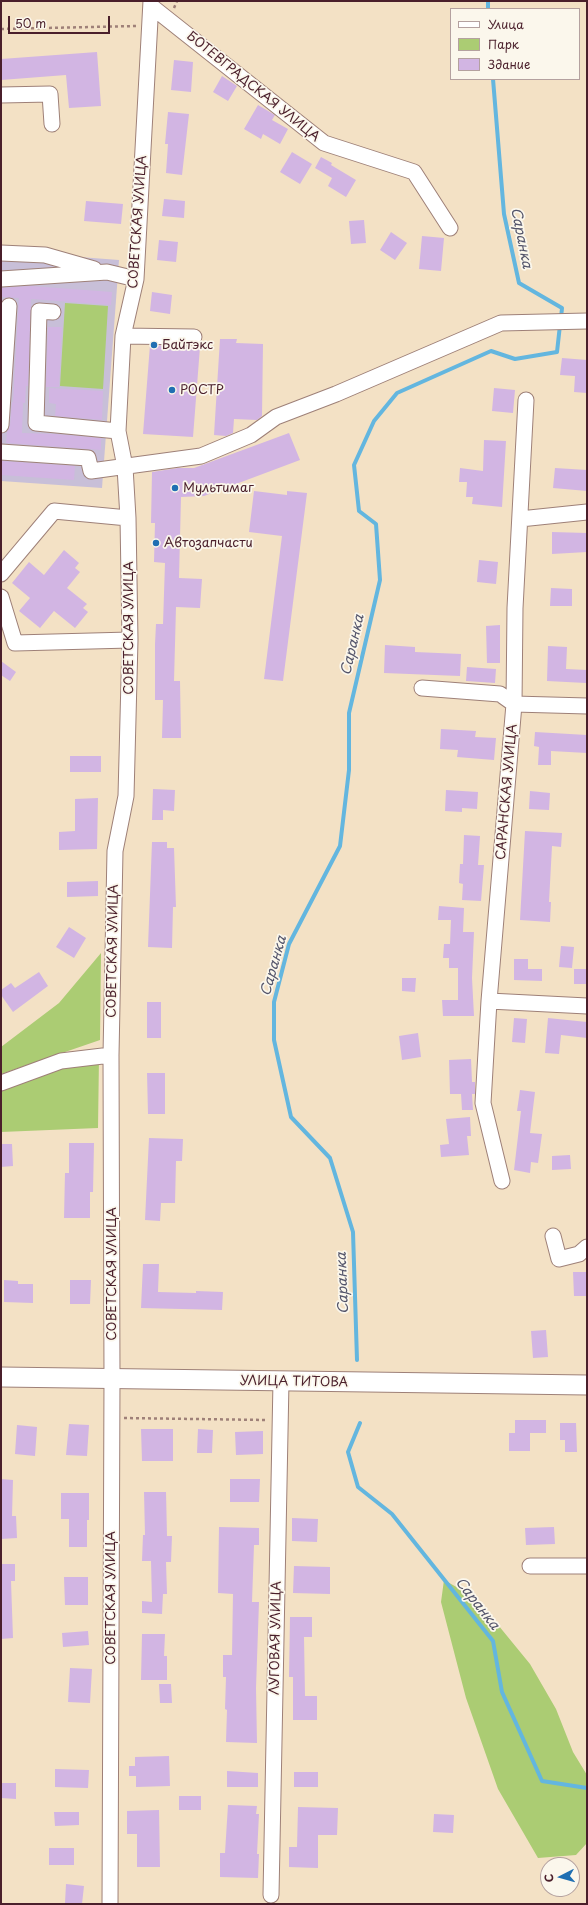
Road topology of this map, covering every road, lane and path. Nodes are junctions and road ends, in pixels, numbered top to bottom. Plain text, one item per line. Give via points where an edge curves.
1 (151, 3) edge
2 (136, 20) dead end
3 (1, 29) edge
4 (1, 95) edge
5 (52, 124) dead end
6 (450, 228) dead end
7 (1, 253) edge
8 (107, 272) junction
9 (1, 279) edge
10 (136, 279) junction
11 (9, 306) dead end
12 (53, 312) dead end
13 (587, 322) edge
14 (123, 336) junction
15 (194, 337) dead end
16 (526, 400) dead end
17 (1, 425) edge
18 (118, 431) junction
19 (1, 452) edge
20 (125, 467) junction
21 (587, 512) edge
22 (128, 518) junction
23 (520, 519) junction
24 (1, 574) edge
25 (1, 597) edge
26 (130, 640) junction
27 (422, 688) dead end
28 (514, 704) junction
29 (587, 706) edge
30 (489, 1001) junction
31 (587, 1006) edge
32 (111, 1055) junction
33 (1, 1083) edge
34 (502, 1181) dead end
35 (553, 1236) dead end
36 (587, 1247) edge
37 (1, 1377) edge
38 (112, 1379) junction
39 (281, 1381) junction
40 (587, 1385) edge
41 (112, 1418) junction
42 (280, 1420) junction
43 (530, 1566) dead end
44 (587, 1566) edge
45 (271, 1895) dead end
46 (110, 1904) edge

1 - 6 street, БОТЕВГРАДСКАЯ УЛИЦА via 324,144 414,172
1 - 10 street, СОВЕТСКАЯ УЛИЦА
2 - 3 path via 136,26
4 - 5 street via 50,94
7 - 8 street via 45,255
8 - 9 street
8 - 10 street
10 - 14 street, СОВЕТСКАЯ УЛИЦА
11 - 17 street
12 - 18 street via 39,311 36,423
13 - 20 street via 501,323 276,417 251,435 200,456
14 - 15 street
14 - 18 street, СОВЕТСКАЯ УЛИЦА
16 - 23 street, САРАНСКАЯ УЛИЦА
18 - 20 street, СОВЕТСКАЯ УЛИЦА
19 - 20 street via 88,458 91,471
20 - 22 street, СОВЕТСКАЯ УЛИЦА
21 - 23 street
22 - 24 street via 54,511
22 - 26 street, СОВЕТСКАЯ УЛИЦА
23 - 28 street, САРАНСКАЯ УЛИЦА via 515,608
25 - 26 street via 15,643
26 - 32 street, СОВЕТСКАЯ УЛИЦА via 126,796 115,852
27 - 28 street via 500,694
28 - 29 street
28 - 30 street, САРАНСКАЯ УЛИЦА
30 - 31 street
30 - 34 street, САРАНСКАЯ УЛИЦА via 483,1103
32 - 33 street via 61,1061
32 - 38 street, СОВЕТСКАЯ УЛИЦА
35 - 36 street via 558,1259 579,1254
37 - 38 main road, УЛИЦА ТИТОВА
38 - 39 main road, УЛИЦА ТИТОВА
38 - 41 street, СОВЕТСКАЯ УЛИЦА
39 - 40 main road, УЛИЦА ТИТОВА
39 - 42 street, ЛУГОВАЯ УЛИЦА
41 - 42 path
41 - 46 street, СОВЕТСКАЯ УЛИЦА
42 - 45 street, ЛУГОВАЯ УЛИЦА
43 - 44 street

